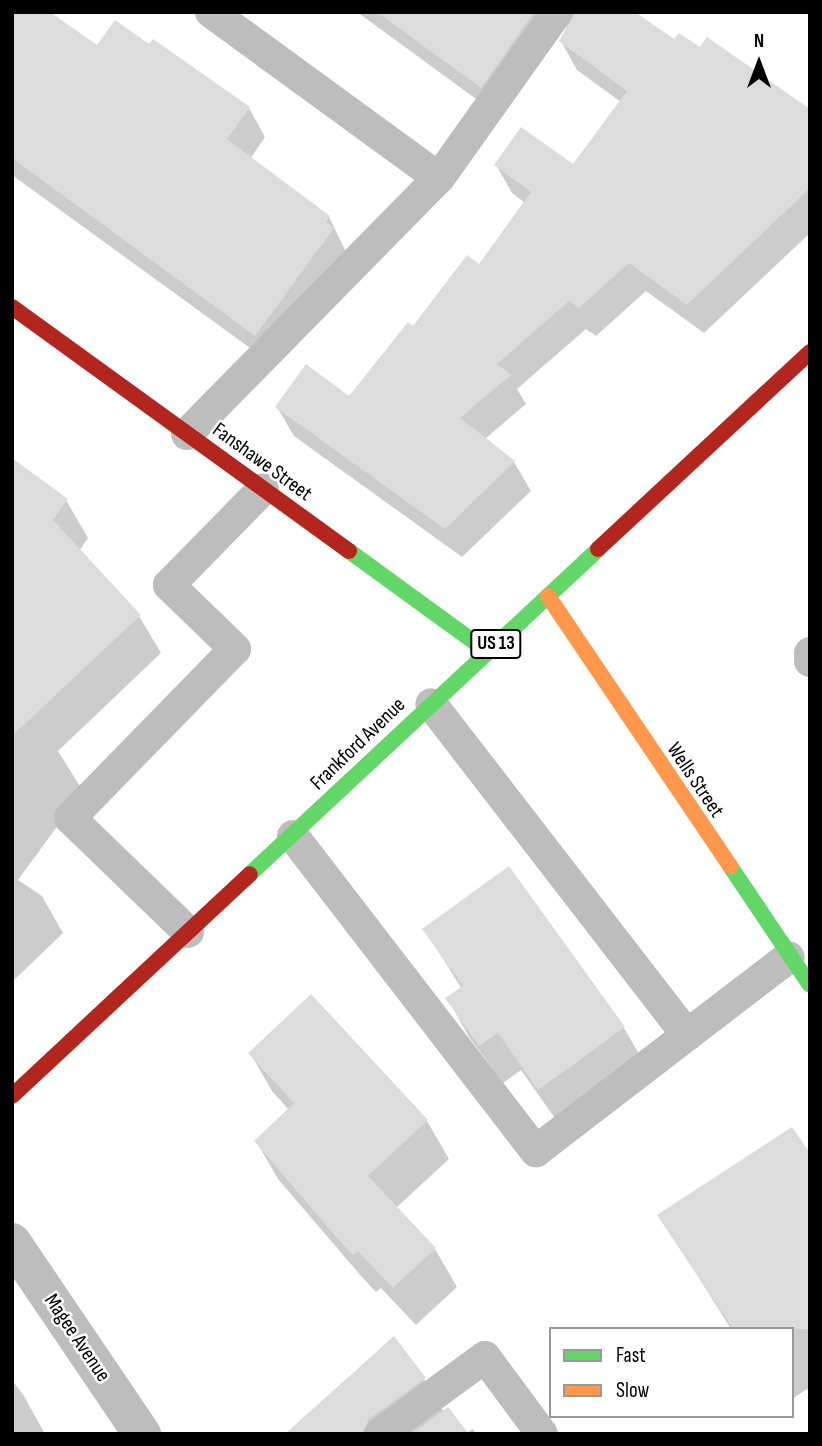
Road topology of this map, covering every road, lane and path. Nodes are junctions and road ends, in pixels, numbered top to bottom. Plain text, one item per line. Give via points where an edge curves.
1 (211, 12) edge
2 (557, 12) edge
3 (439, 178) junction
4 (12, 307) edge
5 (810, 352) edge
6 (799, 386) dead end
7 (733, 423) junction
8 (187, 434) junction
9 (263, 489) junction
10 (548, 596) junction
11 (488, 652) junction
12 (810, 653) edge
13 (810, 661) edge
14 (431, 704) junction
15 (293, 836) junction
16 (188, 932) junction
17 (789, 957) junction
18 (810, 985) edge
19 (687, 1035) junction
20 (12, 1096) edge
21 (12, 1242) edge
22 (138, 1432) edge
23 (380, 1434) edge
24 (542, 1434) edge

1 - 3 lane
2 - 3 lane
3 - 8 lane
4 - 8 main road, Fanshawe Street
5 - 7 main road, Frankford Avenue / US 13
6 - 7 main road, Frankford Avenue / US 13
7 - 10 main road, Frankford Avenue / US 13
8 - 9 main road, Fanshawe Street
9 - 11 main road, Fanshawe Street
9 - 16 lane via 169,585 235,649 70,818
10 - 11 main road, Frankford Avenue / US 13
10 - 17 main road, Wells Street
11 - 14 main road, Frankford Avenue / US 13
12 - 13 lane
14 - 15 main road, Frankford Avenue / US 13
14 - 19 lane
15 - 16 main road, Frankford Avenue / US 13
15 - 19 lane via 536,1151
16 - 20 main road, Frankford Avenue / US 13
17 - 18 main road, Wells Street
17 - 19 lane
21 - 22 street, Magee Avenue
23 - 24 lane via 485,1357

